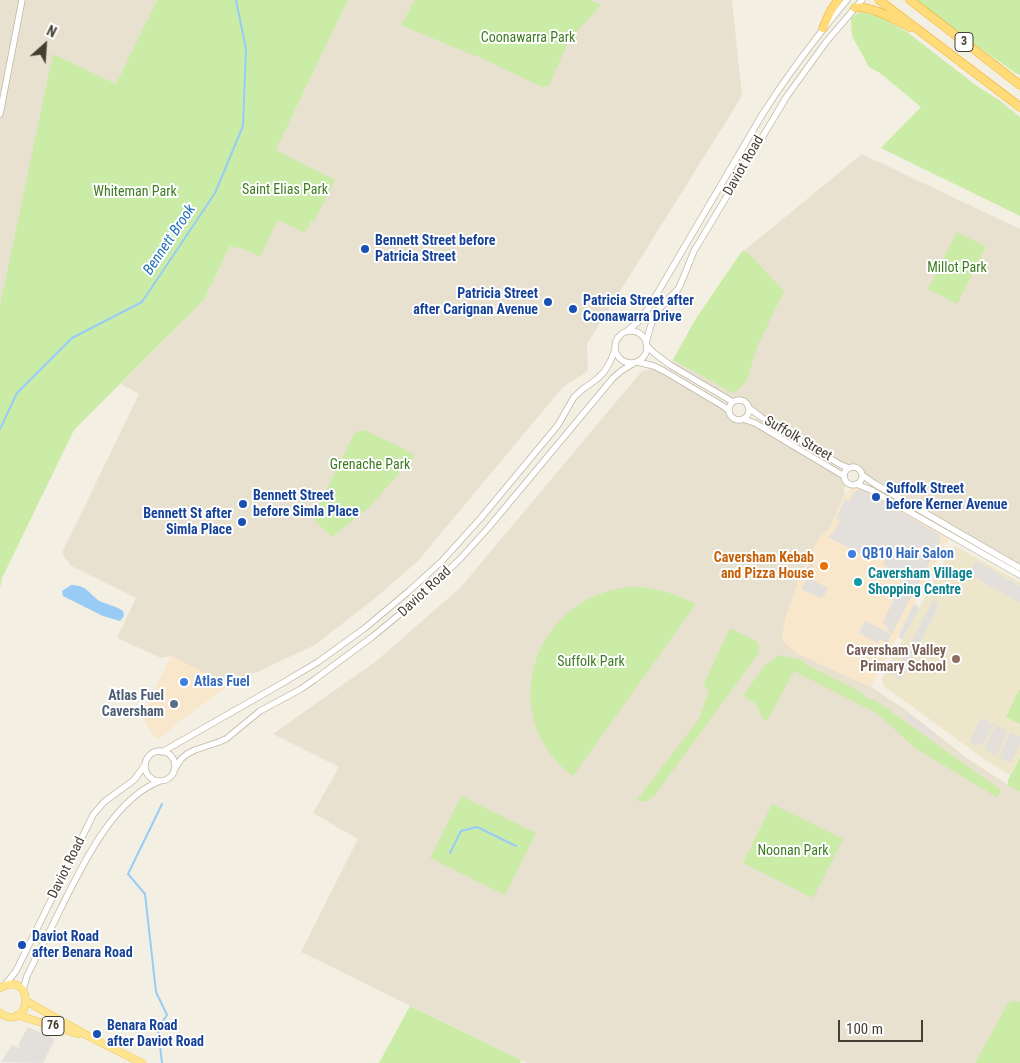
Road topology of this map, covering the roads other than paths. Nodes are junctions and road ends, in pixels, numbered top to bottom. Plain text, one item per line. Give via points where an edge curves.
1 (22, 0) edge
2 (838, 0) edge
3 (847, 0) edge
4 (862, 0) edge
5 (879, 0) edge
6 (910, 0) edge
7 (855, 8) junction
8 (823, 28) junction
9 (923, 34) junction
10 (1020, 84) edge
11 (1020, 107) edge
12 (0, 114) edge
13 (627, 332) junction
14 (646, 344) junction
15 (615, 350) junction
16 (636, 363) junction
17 (733, 402) junction
18 (748, 408) junction
19 (729, 411) junction
20 (743, 419) junction
21 (849, 468) junction
22 (862, 475) junction
23 (844, 476) junction
24 (856, 484) junction
25 (1020, 568) edge
26 (1020, 576) edge
27 (162, 752) junction
28 (145, 765) junction
29 (174, 770) junction
30 (160, 781) junction
31 (1, 987) edge
32 (23, 990) junction
33 (26, 1001) junction
34 (0, 1013) edge
35 (17, 1015) junction
36 (90, 1038) junction
37 (142, 1063) edge

1 - 12 street
2 - 8 highway
3 - 8 street, Daviot Road
4 - 7 street, Daviot Road
5 - 9 highway, 3
6 - 10 highway, 3
7 - 9 highway via 872,9
7 - 14 street, Daviot Road via 817,54 776,113 694,251 679,288 654,316
8 - 13 street, Daviot Road via 762,114 648,309
9 - 11 highway, 3
13 - 14 street via 639,334
13 - 15 street via 617,339
14 - 16 street via 644,357
14 - 17 street via 670,365
15 - 16 street via 622,362
15 - 27 street, Daviot Road via 604,372 574,397 558,425 485,514 410,591 318,662
16 - 19 street via 664,371
16 - 29 street, Daviot Road via 613,378 479,538 406,610 308,685 260,710 226,739 188,754
17 - 18 street via 742,401
17 - 19 street
18 - 20 street via 748,415
18 - 21 street, Suffolk Street
19 - 20 street via 735,419
20 - 23 street, Suffolk Street
21 - 22 street via 859,469
21 - 23 street
22 - 24 street
22 - 25 street
23 - 24 street via 848,484
24 - 26 street
27 - 28 street via 149,756
27 - 29 street via 170,756
28 - 30 street via 151,778
28 - 31 street, Daviot Road via 134,780 104,802 93,815 16,970
29 - 30 street via 169,778
30 - 32 street, Daviot Road via 132,798 97,842 78,874
31 - 32 main road via 15,985
32 - 33 main road
33 - 35 main road, 76 via 24,1010
33 - 36 main road, 76
34 - 35 main road, 76
35 - 36 main road, 76
36 - 37 main road, 76

